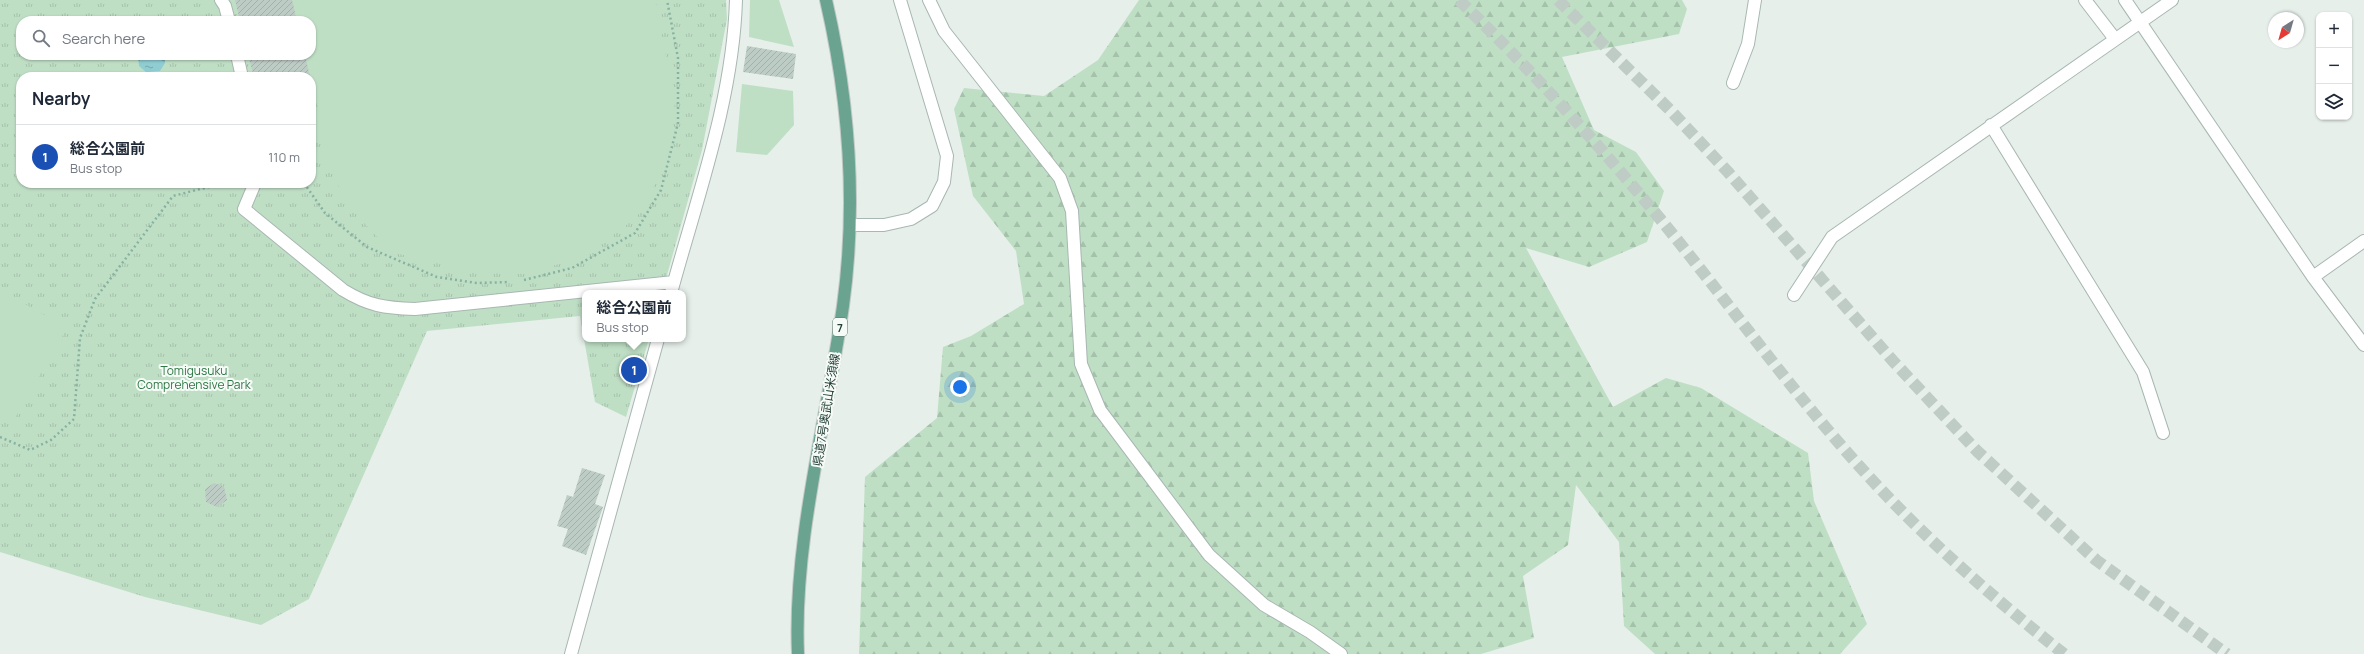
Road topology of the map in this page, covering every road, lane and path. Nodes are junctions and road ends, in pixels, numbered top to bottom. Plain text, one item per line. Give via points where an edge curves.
1 (221, 0) edge
2 (667, 0) edge
3 (736, 0) edge
4 (826, 0) edge
5 (900, 0) edge
6 (929, 0) edge
7 (1755, 0) edge
8 (2085, 0) edge
9 (2125, 0) edge
10 (2172, 0) edge
11 (228, 16) edge
12 (2140, 22) junction
13 (2115, 40) junction
14 (238, 60) edge
15 (241, 72) edge
16 (1733, 83) dead end
17 (1991, 125) junction
18 (204, 188) edge
19 (253, 188) edge
20 (308, 188) edge
21 (851, 224) junction
22 (2364, 241) edge
23 (2313, 277) junction
24 (520, 281) dead end
25 (512, 282) dead end
26 (672, 288) edge
27 (648, 290) edge
28 (582, 295) edge
29 (1794, 295) dead end
30 (657, 342) edge
31 (2364, 345) edge
32 (2163, 433) dead end
33 (0, 436) edge
34 (571, 654) edge
35 (798, 654) edge
36 (1341, 654) edge

1 - 11 street
2 - 24 path via 678,58 678,123 661,190 635,233 572,268
3 - 26 street via 722,110
4 - 21 main road, 県道7号奥武山米須線 / 7 via 839,59 844,99
5 - 21 street via 947,156 944,182 932,206 912,219 884,225
6 - 36 street via 944,31 1060,178 1072,211 1081,364 1100,410 1209,555 1264,606 1310,632
7 - 16 street via 1755,14 1748,44
8 - 13 street
9 - 12 street
10 - 12 street
12 - 13 street
12 - 23 street
13 - 17 street
14 - 15 street
17 - 29 street via 1832,237
17 - 32 street via 2144,372
18 - 33 path via 173,196 95,299 80,338 74,419 51,440 30,450
19 - 28 street via 244,209 343,290 382,308 415,309
20 - 25 path via 325,213 367,247 437,277 477,283
21 - 35 main road, 県道7号奥武山米須線 / 7 via 843,305 799,587
22 - 23 street
23 - 31 street
26 - 27 street
30 - 34 street

